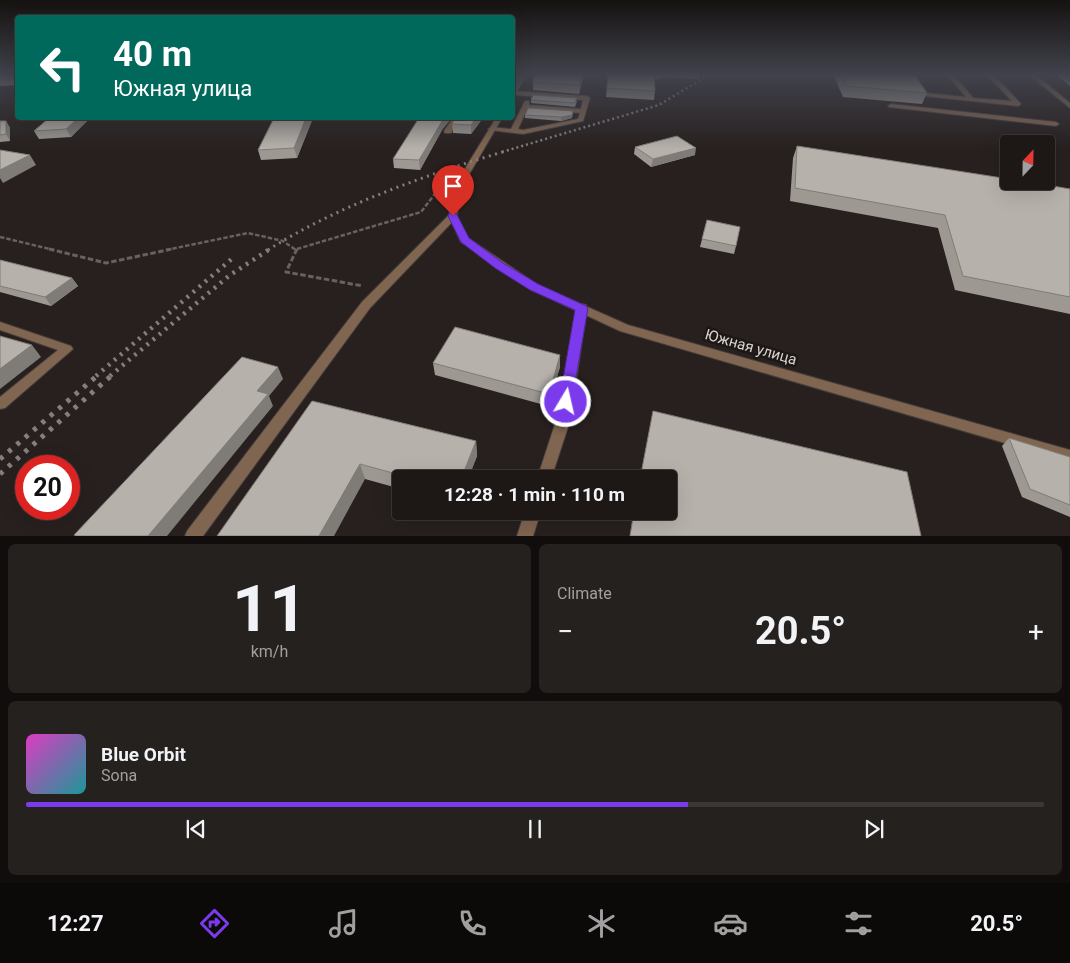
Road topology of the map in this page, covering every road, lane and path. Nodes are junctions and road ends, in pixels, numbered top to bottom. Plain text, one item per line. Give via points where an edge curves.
1 (528, 99) edge
2 (587, 99) edge
3 (929, 99) edge
4 (971, 99) edge
5 (1013, 99) edge
6 (891, 106) edge
7 (525, 107) junction
8 (584, 111) junction
9 (937, 111) junction
10 (455, 120) edge
11 (498, 120) edge
12 (1056, 124) dead end
13 (492, 130) junction
14 (448, 131) dead end
15 (514, 131) junction
16 (444, 181) dead end
17 (453, 216) junction
18 (0, 237) edge
19 (297, 249) junction
20 (381, 289) junction
21 (582, 308) junction
22 (0, 326) edge
23 (0, 404) edge
24 (1070, 456) edge
25 (547, 470) edge
26 (530, 520) edge
27 (193, 536) edge
28 (525, 536) edge

1 - 7 street
2 - 8 street
3 - 9 street
4 - 5 street via 1018,104
6 - 9 street
7 - 8 street
7 - 15 street
8 - 15 street via 581,120
9 - 12 street
10 - 14 street
11 - 13 street
13 - 15 street
13 - 17 street via 456,190
16 - 19 path via 421,212
17 - 20 street
17 - 21 street, Южная улица via 464,240 499,265 534,287
18 - 19 path via 106,263 248,233 283,241
19 - 20 path via 286,272
20 - 27 street
21 - 24 street, Южная улица via 624,328
21 - 25 street via 563,421
22 - 23 street via 67,349
26 - 28 street

